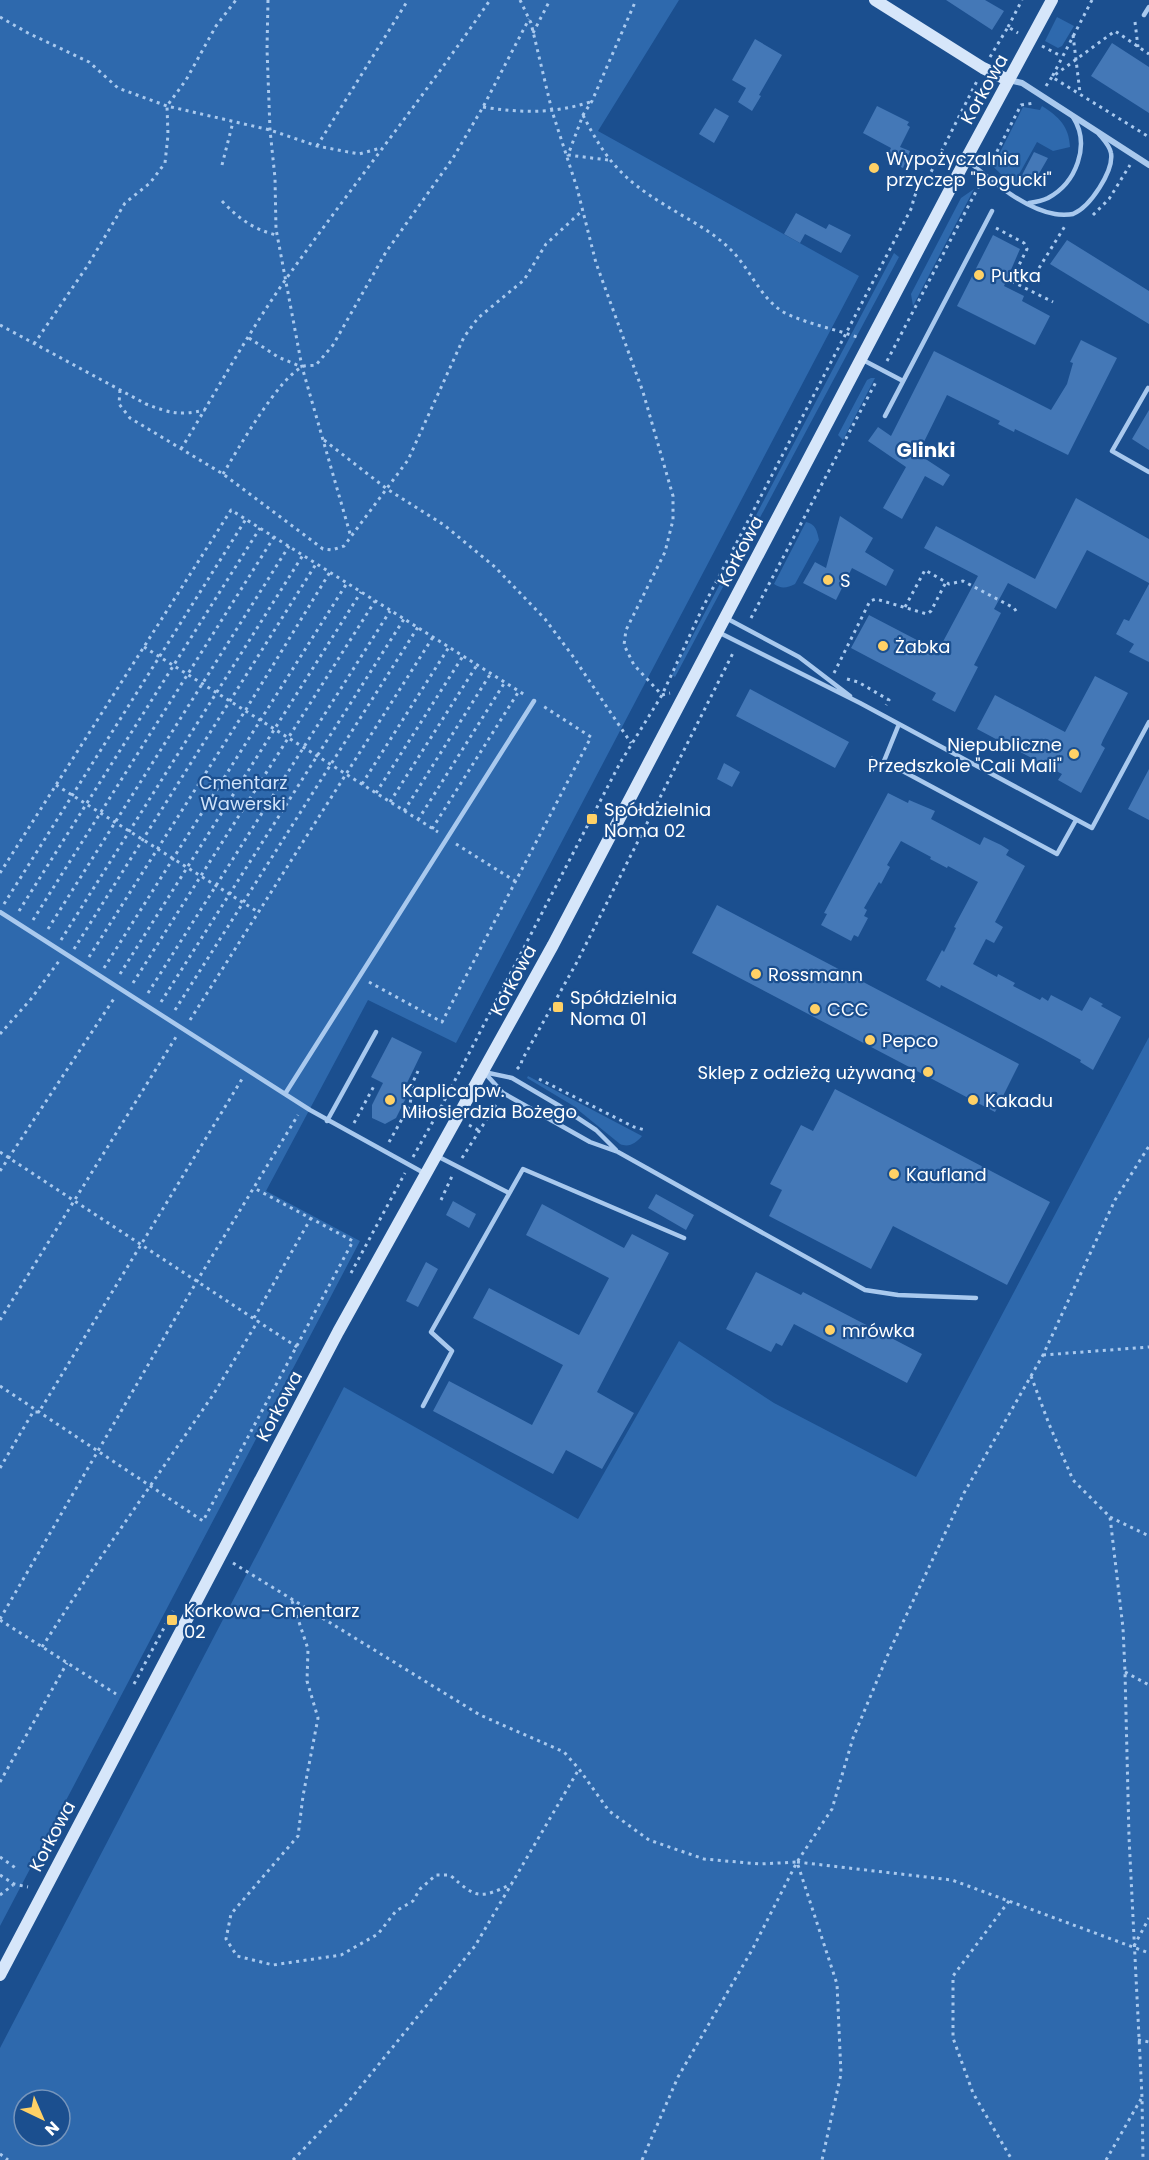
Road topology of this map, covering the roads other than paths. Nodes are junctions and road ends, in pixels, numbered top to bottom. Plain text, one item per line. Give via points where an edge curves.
1 (875, 0) edge
2 (1053, 0) edge
3 (1008, 80) junction
4 (1070, 113) junction
5 (1096, 131) junction
6 (966, 159) junction
7 (1149, 165) edge
8 (1027, 203) junction
9 (992, 211) dead end
10 (861, 359) junction
11 (903, 381) junction
12 (1149, 389) edge
13 (885, 416) dead end
14 (1149, 472) edge
15 (725, 617) junction
16 (717, 632) junction
17 (534, 701) road end
18 (860, 703) junction
19 (1149, 722) edge
20 (899, 724) junction
21 (1076, 820) junction
22 (0, 911) edge
23 (376, 1032) dead end
24 (484, 1072) junction
25 (285, 1094) junction
26 (327, 1121) junction
27 (618, 1152) junction
28 (436, 1156) junction
29 (425, 1174) junction
30 (509, 1193) junction
31 (684, 1238) dead end
32 (976, 1298) dead end
33 (423, 1406) dead end
34 (0, 1975) edge

1 - 3 street
2 - 3 street, Korkowa
3 - 4 street via 1022,83
3 - 6 street, Korkowa
4 - 5 street
4 - 8 lane via 1080,128 1081,141 1073,174 1058,192 1045,200
5 - 7 street
5 - 8 lane via 1111,151 1111,167 1087,203 1073,214 1055,214
6 - 8 lane
6 - 10 street, Korkowa
9 - 11 lane
10 - 11 lane
10 - 15 street, Korkowa
11 - 13 lane
12 - 14 lane via 1112,451
15 - 16 street, Korkowa
15 - 18 lane via 799,657
16 - 18 lane
16 - 24 street, Korkowa
17 - 25 lane
18 - 20 lane
19 - 21 lane via 1092,828
20 - 21 lane
20 - 21 lane via 884,761 904,772 1057,854
22 - 25 lane
23 - 26 lane
24 - 27 lane via 503,1093 590,1142
24 - 27 lane via 512,1078 558,1105 596,1130
24 - 28 street, Korkowa
25 - 26 lane
26 - 29 lane
27 - 32 lane via 865,1290
28 - 29 street, Korkowa
28 - 30 lane
29 - 34 street, Korkowa
30 - 31 lane via 523,1169
30 - 33 lane via 431,1332 452,1351

